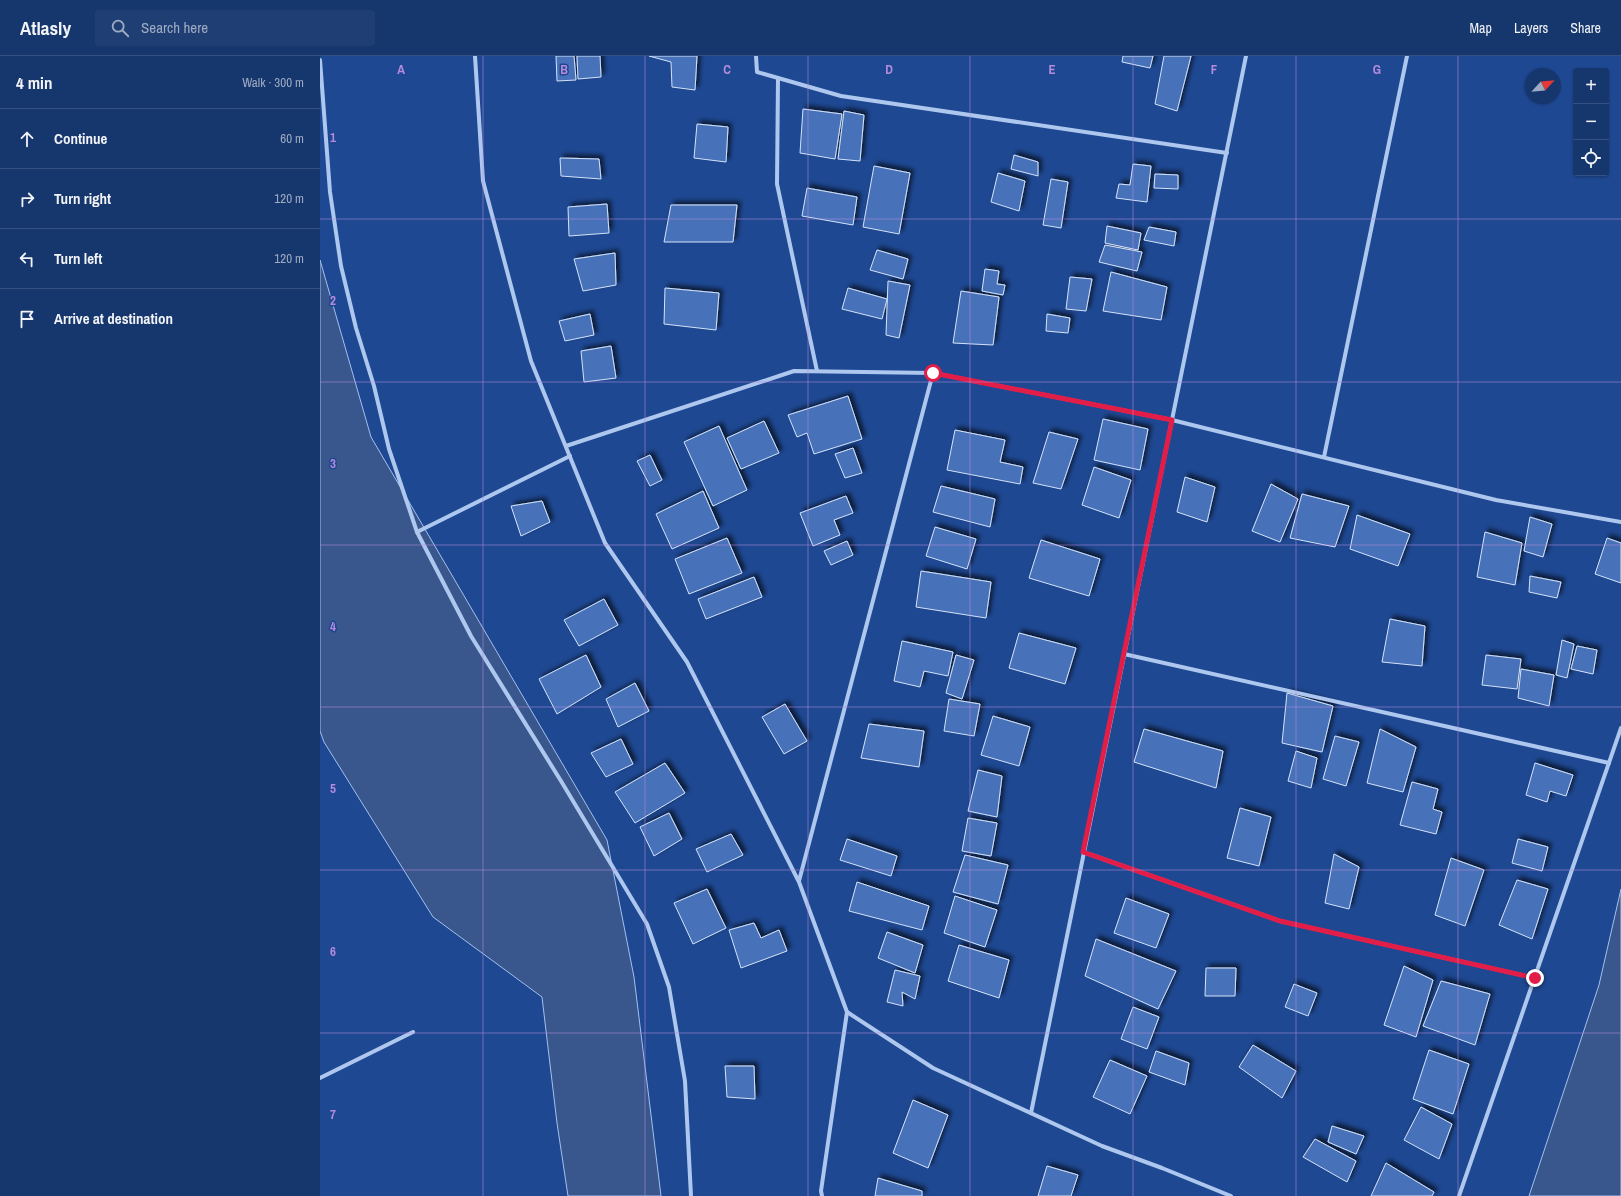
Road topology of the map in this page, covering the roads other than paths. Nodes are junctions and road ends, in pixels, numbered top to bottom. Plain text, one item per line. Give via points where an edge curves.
1 (475, 56) edge
2 (756, 56) edge
3 (1246, 56) edge
4 (1407, 56) edge
5 (320, 60) edge
6 (778, 78) junction
7 (1227, 153) junction
8 (817, 371) junction
9 (933, 373) junction
10 (1172, 420) junction
11 (566, 446) junction
12 (570, 456) junction
13 (1324, 457) junction
14 (1621, 522) edge
15 (418, 532) junction
16 (1124, 654) junction
17 (1621, 728) edge
18 (1609, 763) junction
19 (1083, 852) junction
20 (799, 882) junction
21 (1535, 978) junction
22 (847, 1012) junction
23 (413, 1032) dead end
24 (320, 1078) edge
25 (1031, 1113) junction
26 (691, 1196) edge
27 (822, 1196) edge
28 (1231, 1196) edge
29 (1458, 1196) edge

1 - 11 street via 483,181 531,361
2 - 6 street via 757,72
3 - 7 street
4 - 13 street
5 - 15 street via 330,192 341,266 389,449
6 - 7 street via 841,96
6 - 8 street via 777,184
7 - 10 street
8 - 9 street
8 - 11 street via 794,371
9 - 10 street
9 - 20 street
10 - 13 street
10 - 16 street
11 - 12 street
12 - 15 street
12 - 20 street via 605,543 687,662
13 - 14 street via 1496,500
15 - 26 street via 471,636 647,924 669,987 685,1081
16 - 18 street
16 - 19 street
17 - 18 street
18 - 21 street
19 - 21 street via 1280,921
19 - 25 street
20 - 22 street
21 - 29 street
22 - 25 street via 933,1068
22 - 27 street
23 - 24 street
25 - 28 street via 1102,1146

